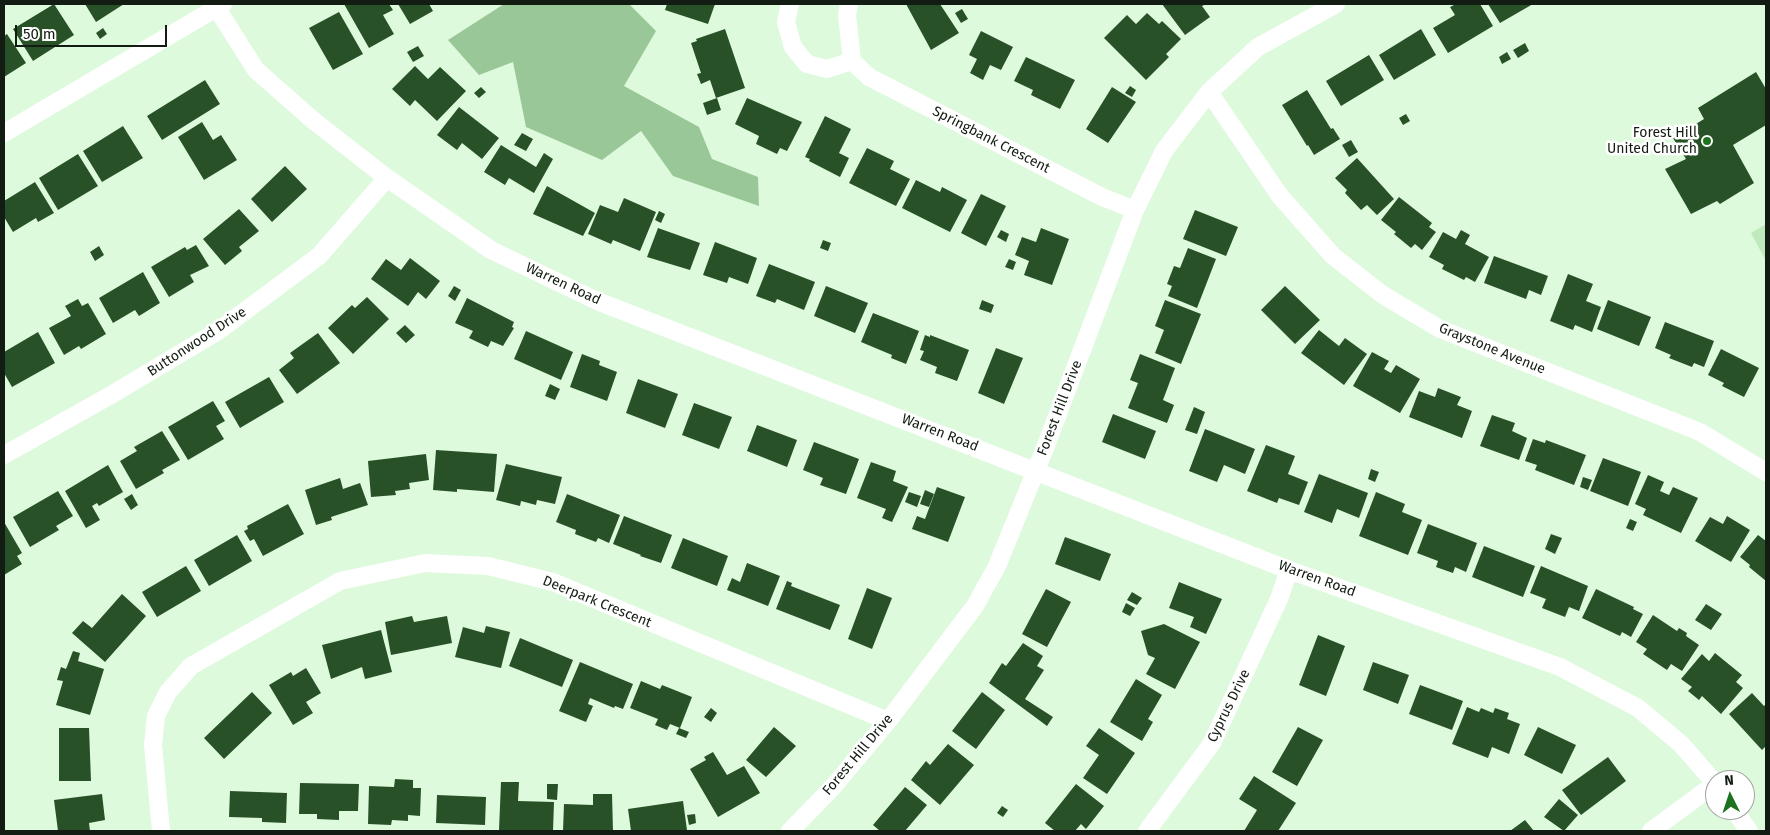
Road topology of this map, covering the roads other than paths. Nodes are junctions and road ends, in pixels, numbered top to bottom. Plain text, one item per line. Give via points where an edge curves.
1 (790, 4) edge
2 (849, 4) edge
3 (1336, 4) edge
4 (218, 5) edge
5 (852, 61) junction
6 (1210, 92) junction
7 (4, 133) edge
8 (387, 178) junction
9 (1135, 210) junction
10 (4, 455) edge
11 (1035, 470) junction
12 (1766, 472) edge
13 (1289, 570) junction
14 (888, 721) junction
15 (1705, 772) edge
16 (1705, 791) edge
17 (1741, 820) edge
18 (161, 831) edge
19 (790, 831) edge
20 (1147, 831) edge
21 (1651, 831) edge
22 (1749, 831) edge

1 - 5 street via 786,22 792,48 807,64 827,69
2 - 5 street via 847,15
3 - 6 street, Forest Hill Drive via 1258,48
4 - 7 street
4 - 8 street, Warren Road via 256,70
5 - 9 street, Springbank Crescent via 869,77 1102,197
6 - 9 street, Forest Hill Drive via 1164,151
6 - 12 street, Graystone Avenue via 1280,196 1333,256 1383,295 1440,329 1700,432
8 - 10 street, Buttonwood Drive via 319,256 218,332
8 - 11 street, Warren Road via 491,250 597,301
9 - 11 street, Forest Hill Drive
11 - 13 street, Warren Road
11 - 14 street, Forest Hill Drive via 997,566 975,606
13 - 15 street, Warren Road via 1560,666 1638,708 1681,744
13 - 20 street, Cyprus Drive via 1279,599 1212,743
14 - 18 street, Deerpark Crescent via 553,582 488,566 425,563 340,581 191,666 168,692 156,716 154,744
14 - 19 street, Forest Hill Drive via 832,788
16 - 21 street
17 - 22 street

